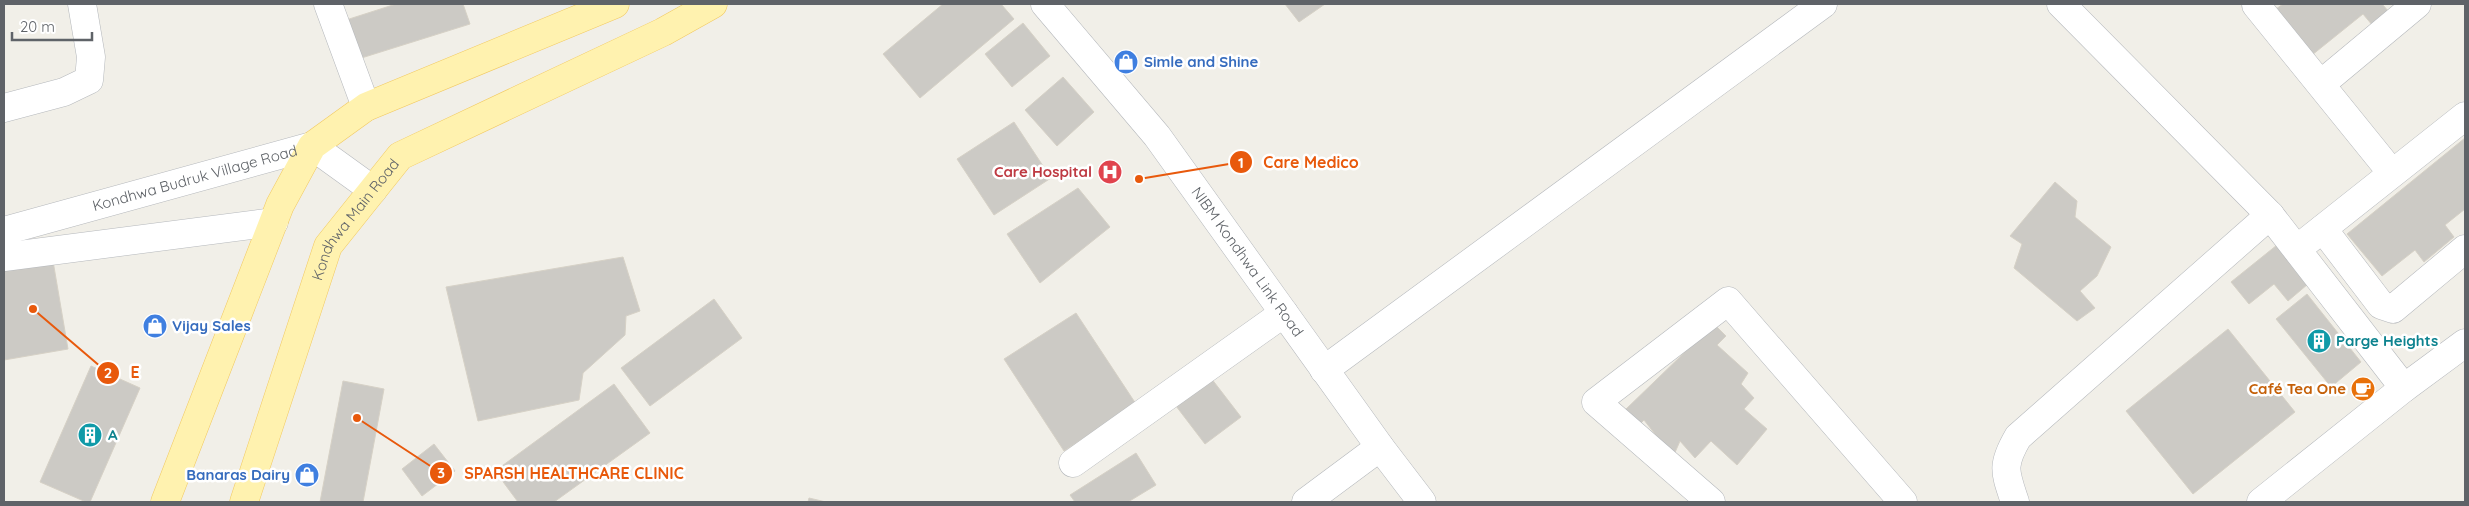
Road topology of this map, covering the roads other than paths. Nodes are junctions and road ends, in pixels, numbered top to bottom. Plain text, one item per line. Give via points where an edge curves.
1 (82, 4) edge
2 (328, 4) edge
3 (615, 4) edge
4 (713, 4) edge
5 (1046, 4) edge
6 (1823, 4) edge
7 (2061, 4) edge
8 (2257, 4) edge
9 (2418, 4) edge
10 (2320, 84) junction
11 (366, 107) junction
12 (4, 108) edge
13 (2465, 116) edge
14 (312, 146) junction
15 (2392, 173) junction
16 (373, 190) junction
17 (2270, 215) junction
18 (274, 222) junction
19 (2323, 229) junction
20 (4, 231) edge
21 (2297, 249) junction
22 (2465, 249) edge
23 (4, 257) edge
24 (1284, 313) junction
25 (2465, 343) edge
26 (1324, 370) junction
27 (2404, 388) junction
28 (1380, 447) junction
29 (1073, 463) dead end
30 (165, 502) edge
31 (244, 502) edge
32 (1306, 502) edge
33 (1422, 502) edge
34 (1711, 502) edge
35 (1903, 502) edge
36 (2015, 502) edge
37 (2262, 502) edge

1 - 12 street via 91,57 89,80 64,92
2 - 11 street
3 - 11 main road
4 - 16 main road, Kondhwa Main Road via 663,32 400,156
5 - 24 street, NIBM Kondhwa Link Road via 1157,136
6 - 26 street
7 - 17 street
8 - 10 street
9 - 10 street
10 - 15 street
11 - 14 main road
13 - 15 street
14 - 16 street, Kondhwa Budruk Village Road
14 - 18 main road
14 - 20 street, Kondhwa Budruk Village Road
15 - 19 street
16 - 31 main road, Kondhwa Main Road via 328,246
17 - 21 street
17 - 36 street via 2018,437 2005,471
18 - 23 street
18 - 30 main road
19 - 21 street
19 - 22 street via 2381,305 2393,309
21 - 27 street
24 - 26 street, NIBM Kondhwa Link Road
24 - 29 street
25 - 27 street
26 - 28 street, NIBM Kondhwa Link Road
27 - 37 street
28 - 32 street
28 - 33 street, NIBM Kondhwa Link Road
34 - 35 street via 1596,402 1728,301

